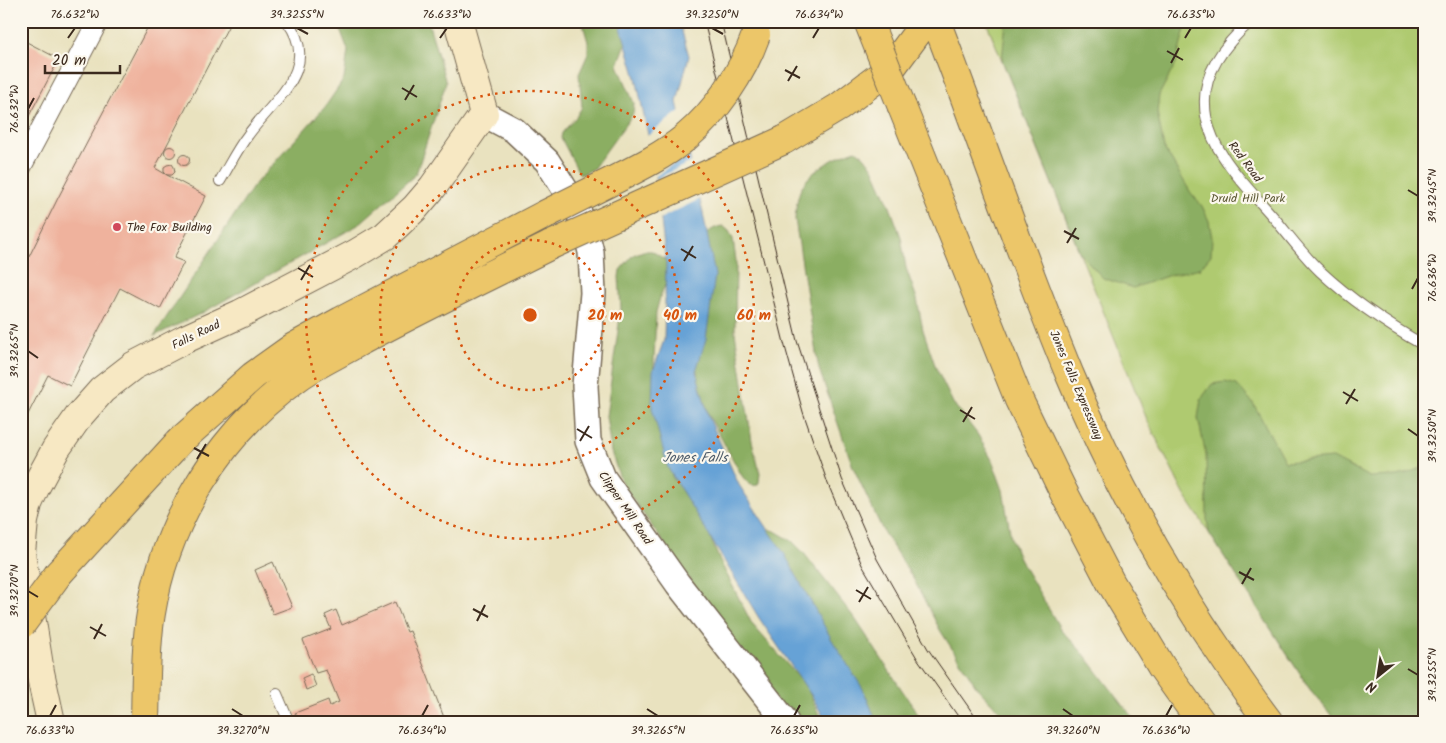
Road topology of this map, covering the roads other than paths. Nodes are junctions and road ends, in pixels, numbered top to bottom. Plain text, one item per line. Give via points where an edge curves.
1 (98, 21) edge
2 (287, 21) edge
3 (458, 21) edge
4 (868, 21) edge
5 (926, 21) edge
6 (936, 21) edge
7 (1251, 21) edge
8 (758, 28) edge
9 (484, 114) junction
10 (21, 167) edge
11 (220, 181) dead end
12 (1425, 346) edge
13 (21, 553) edge
14 (21, 624) edge
15 (277, 694) dead end
16 (51, 722) edge
17 (145, 722) edge
18 (288, 722) edge
19 (786, 722) edge
20 (1201, 722) edge
21 (1269, 722) edge

1 - 10 street
2 - 11 lane via 294,31 300,58 292,81 247,136
3 - 9 main road
4 - 20 highway, bridge via 1019,400 1111,583 1151,650
5 - 17 highway, bridge via 892,67 839,107 784,140 551,245 389,326 298,377 261,407 216,458 194,493 162,569 151,613
6 - 21 highway, Jones Falls Expressway via 1032,279 1111,465 1165,567
7 - 12 lane, Red Road via 1234,36 1218,58 1206,83 1204,105 1218,148 1319,270 1360,304
8 - 14 highway, bridge via 737,77 685,138 650,162 292,348 253,376 180,440 59,573
9 - 13 main road, Falls Road via 433,187 385,236 240,314 133,366 102,390 56,449 36,486 24,520
9 - 19 street, Clipper Mill Road via 514,130 547,161 584,223 591,252 592,293 585,386 588,441 603,478 678,584
13 - 16 main road, Falls Road
15 - 18 lane

